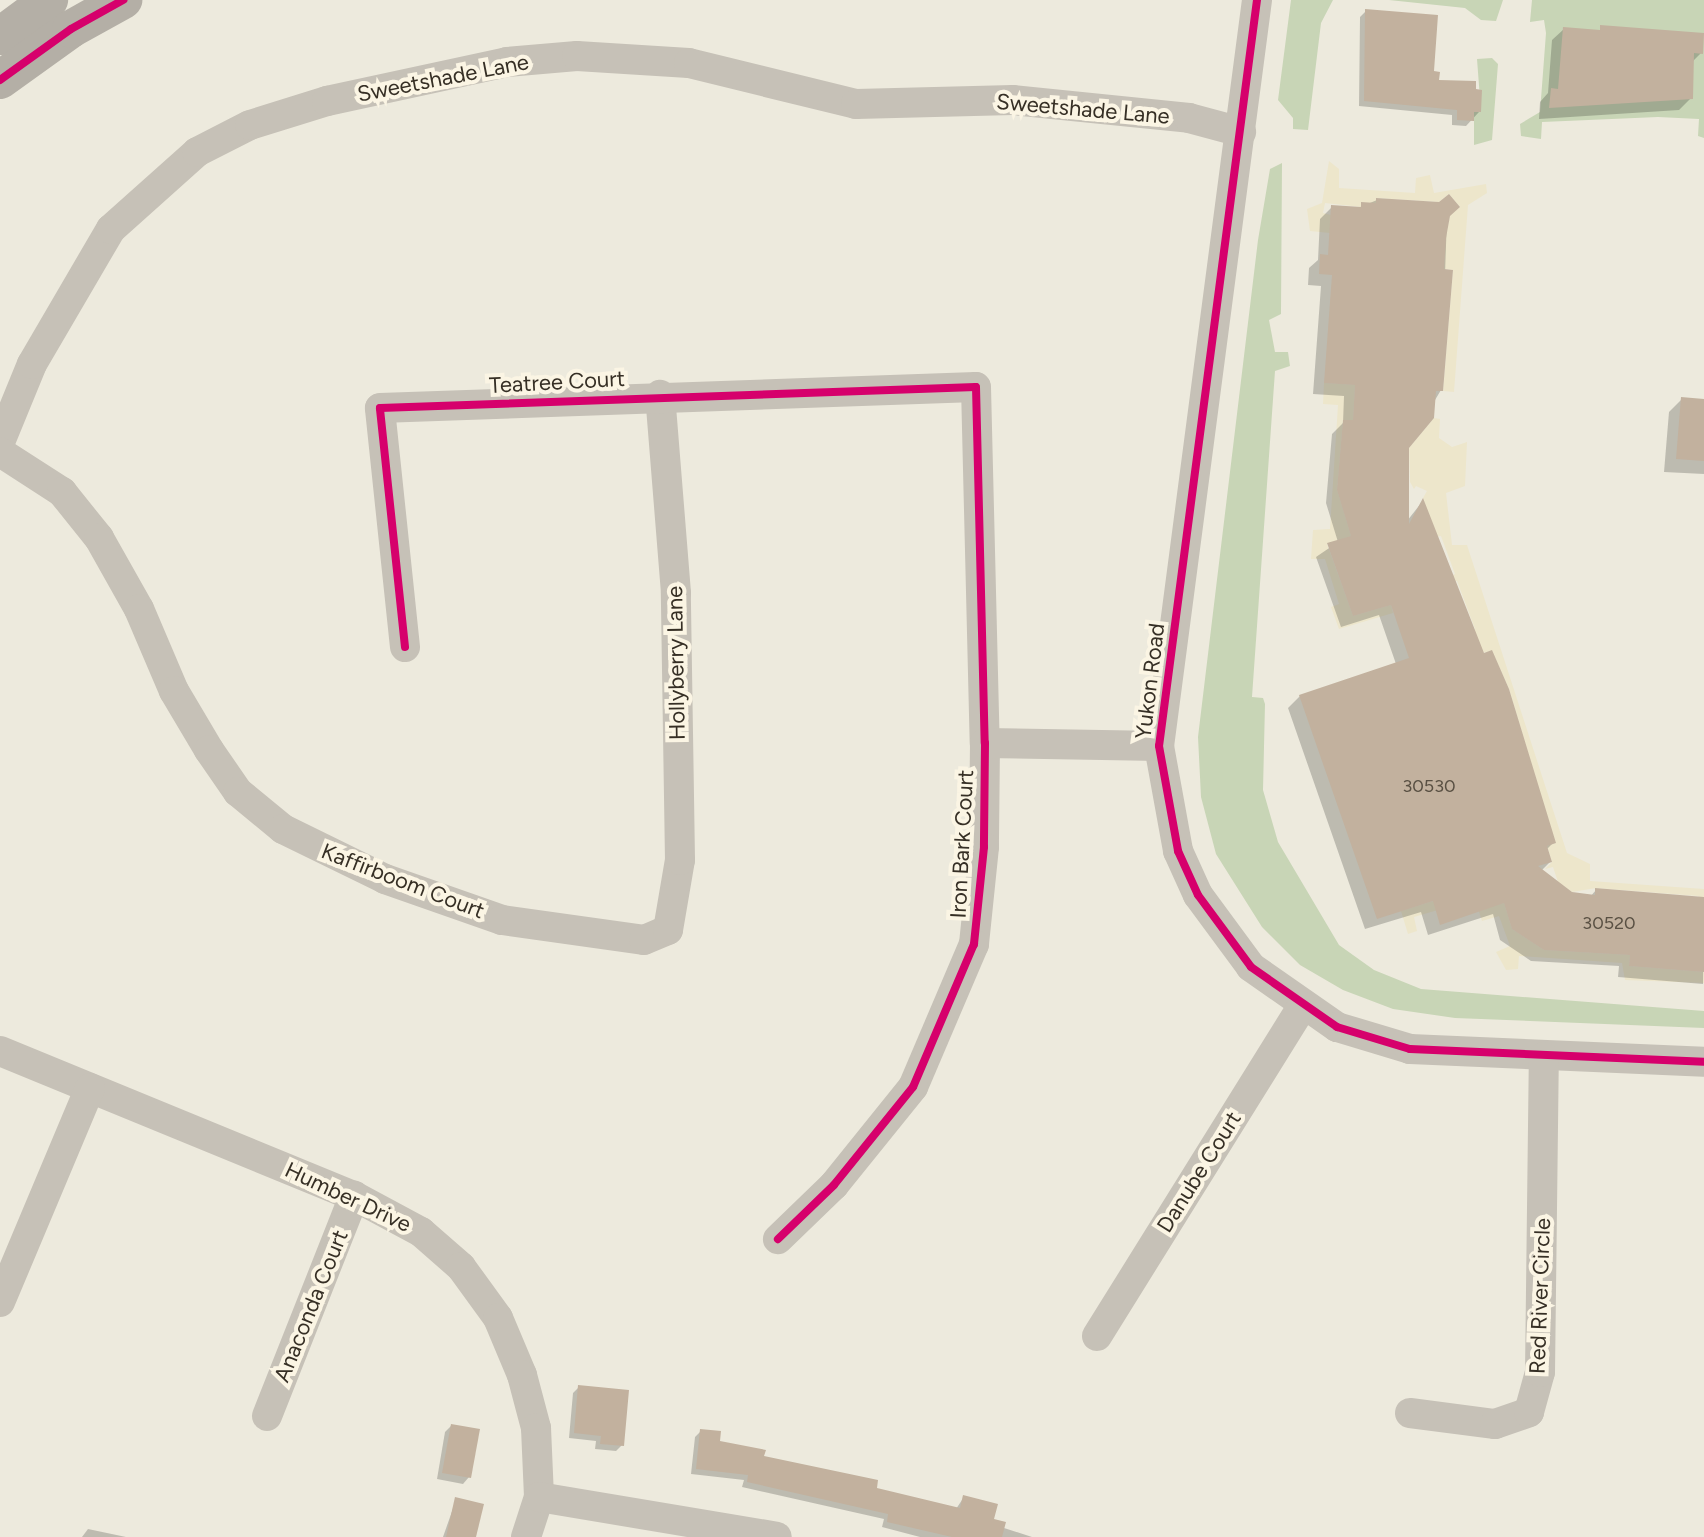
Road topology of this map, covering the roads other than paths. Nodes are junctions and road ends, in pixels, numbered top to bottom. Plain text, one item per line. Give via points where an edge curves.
1 (123, 0) edge
2 (1257, 0) edge
3 (57, 10) edge
4 (0, 36) edge
5 (0, 80) edge
6 (1241, 132) junction
7 (976, 387) joint
8 (660, 395) junction
9 (0, 442) edge
10 (0, 452) edge
11 (405, 647) dead end
12 (985, 743) junction
13 (1159, 746) junction
14 (668, 930) joint
15 (1302, 1007) junction
16 (0, 1051) edge
17 (1544, 1057) junction
18 (1704, 1062) edge
19 (90, 1088) junction
20 (354, 1196) junction
21 (778, 1239) dead end
22 (0, 1302) edge
23 (1097, 1336) dead end
24 (1410, 1413) dead end
25 (267, 1416) dead end
26 (539, 1497) junction
27 (526, 1537) edge
28 (777, 1537) edge

1 - 3 main road
2 - 6 street, Yukon Road
3 - 4 main road
3 - 5 main road
6 - 9 street, Sweetshade Lane via 1189,118 1013,100 856,104 689,63 577,56 507,62 327,101 250,125 197,152 111,229 32,364
6 - 13 street, Yukon Road
7 - 8 street, Teatree Court
7 - 12 street, Iron Bark Court
8 - 11 street, Teatree Court via 380,408
8 - 14 street, Hollyberry Lane via 676,593 680,829
10 - 14 street, Kaffirboom Court via 62,492 99,538 209,750 238,792 283,829 360,869 502,920 618,940 644,940
12 - 13 street
12 - 21 street, Iron Bark Court via 984,847 974,944 940,1030 913,1087 870,1144
13 - 15 street, Yukon Road via 1178,851 1198,895 1251,967
15 - 17 street, Yukon Road via 1337,1027 1410,1049
15 - 23 street, Danube Court
16 - 19 street, Humber Drive
17 - 18 street, Yukon Road
17 - 24 street, Red River Circle via 1540,1372 1529,1412 1495,1424
19 - 20 street, Humber Drive
19 - 22 street
20 - 25 street, Anaconda Court
20 - 26 street, Humber Drive via 421,1232 461,1267 498,1318 522,1375 536,1428
26 - 27 street, Humber Drive
26 - 28 street

